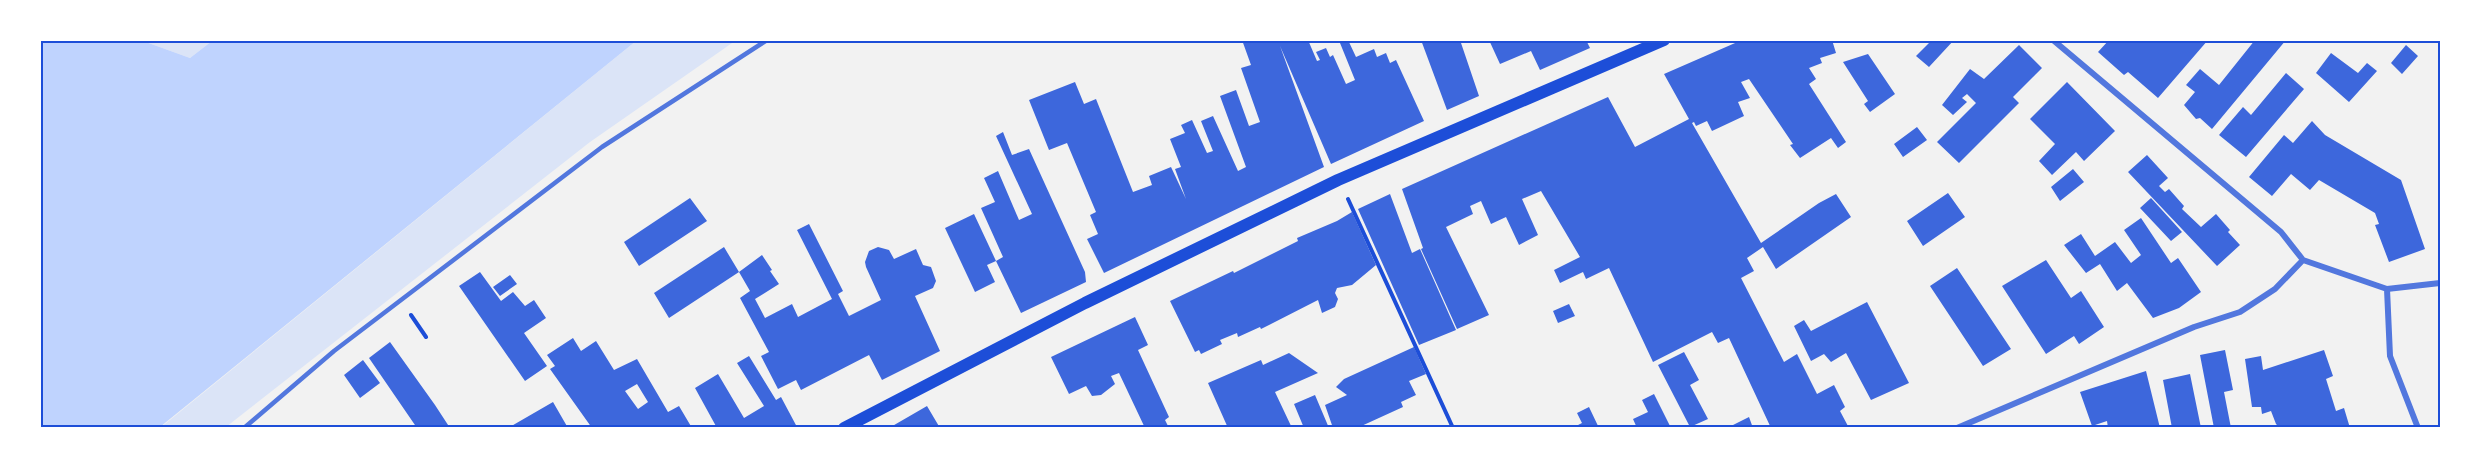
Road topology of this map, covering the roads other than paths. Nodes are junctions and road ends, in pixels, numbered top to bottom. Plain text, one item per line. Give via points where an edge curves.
1 (766, 40) edge
2 (1664, 40) edge
3 (2053, 40) edge
4 (2303, 260) junction
5 (2440, 283) edge
6 (2387, 289) junction
7 (244, 428) edge
8 (844, 428) edge
9 (1957, 428) edge
10 (2418, 428) edge

1 - 7 lane via 602,147 334,351
2 - 8 main road via 1338,180 1085,303
3 - 4 street via 2281,232
4 - 6 street
4 - 9 street via 2275,289 2240,312 2194,327
5 - 6 street
6 - 10 street via 2390,356

